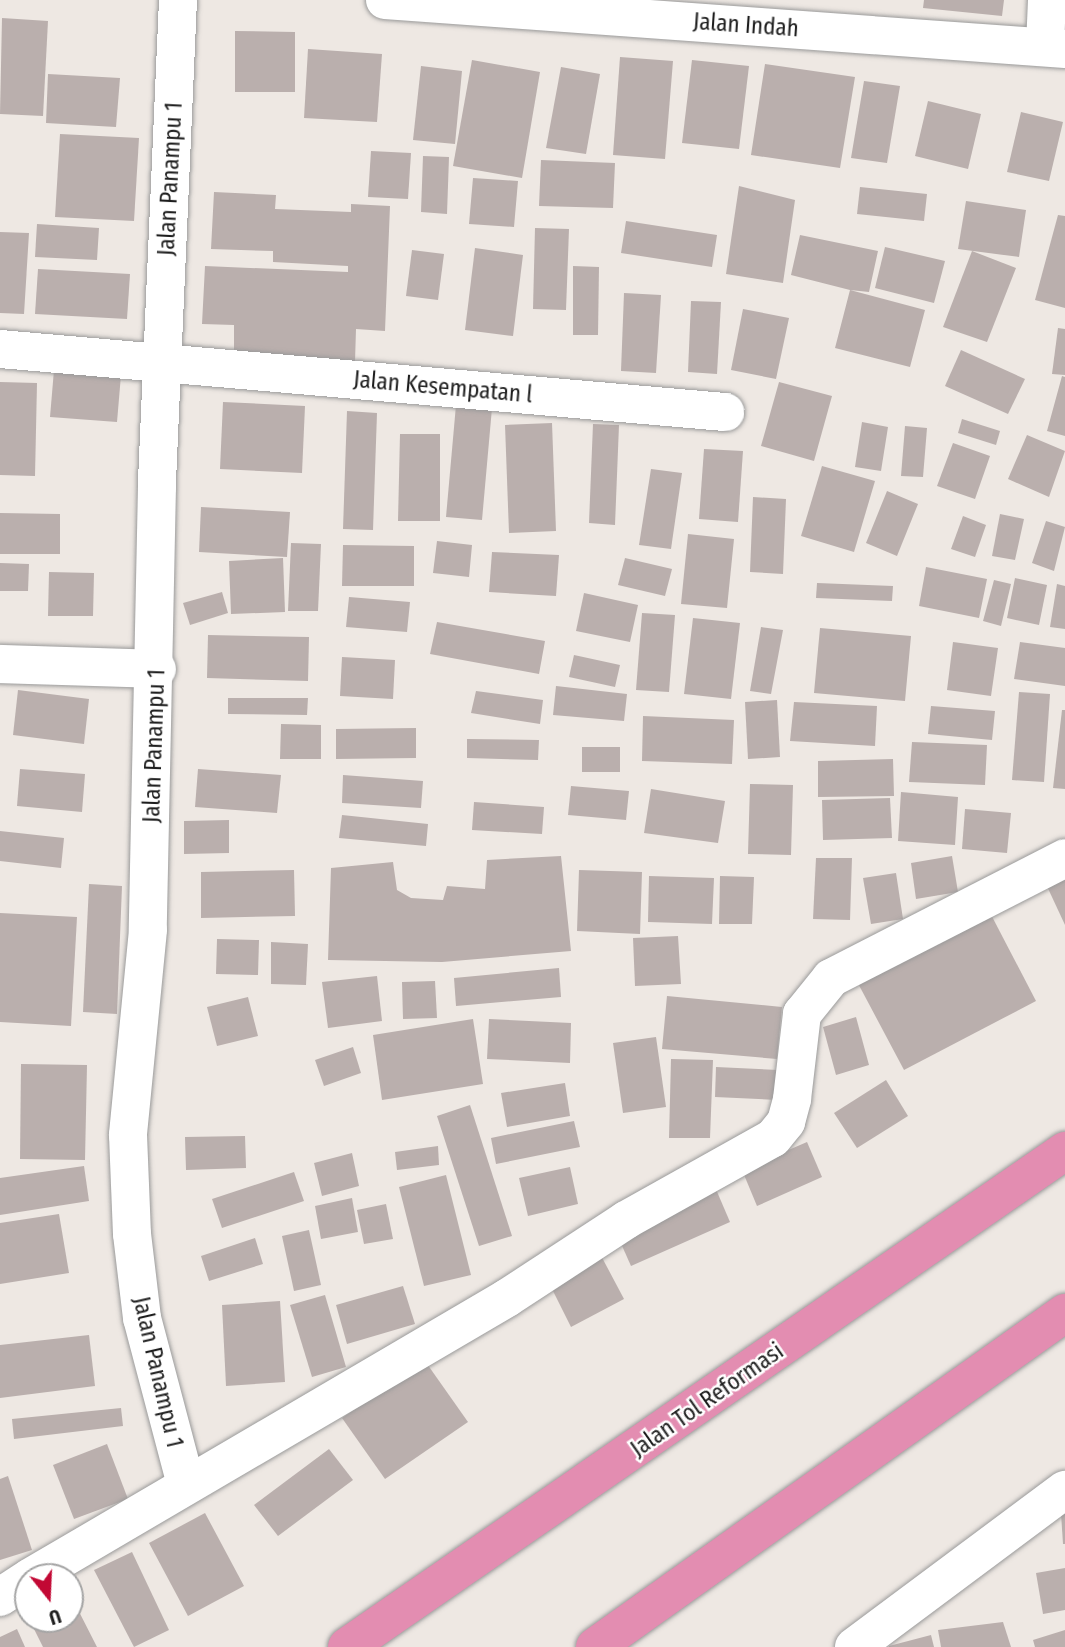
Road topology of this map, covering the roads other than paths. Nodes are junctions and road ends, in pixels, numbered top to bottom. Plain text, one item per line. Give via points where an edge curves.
1 (178, 0) edge
2 (385, 0) edge
3 (1047, 0) edge
4 (1055, 47) edge
5 (0, 349) edge
6 (162, 363) junction
7 (725, 412) dead end
8 (0, 664) edge
9 (157, 669) junction
10 (1065, 858) edge
11 (1065, 1151) edge
12 (1065, 1313) edge
13 (186, 1485) junction
14 (1065, 1490) edge
15 (54, 1563) edge
16 (346, 1647) edge
17 (595, 1647) edge
18 (854, 1647) edge

1 - 6 street, Jalan Panampu 1
2 - 4 street, Jalan Indah
3 - 4 street
5 - 6 street, Jalan Kesempatan l
6 - 7 street, Jalan Kesempatan l
6 - 9 street, Jalan Panampu 1
8 - 9 street
9 - 13 street, Jalan Panampu 1 via 148,930 128,1135 131,1222 142,1318
10 - 13 street via 831,978 802,1014 792,1098 786,1122 773,1138 626,1220 507,1298
11 - 16 highway, Jalan Tol Reformasi
12 - 17 highway
13 - 15 street
14 - 18 street

